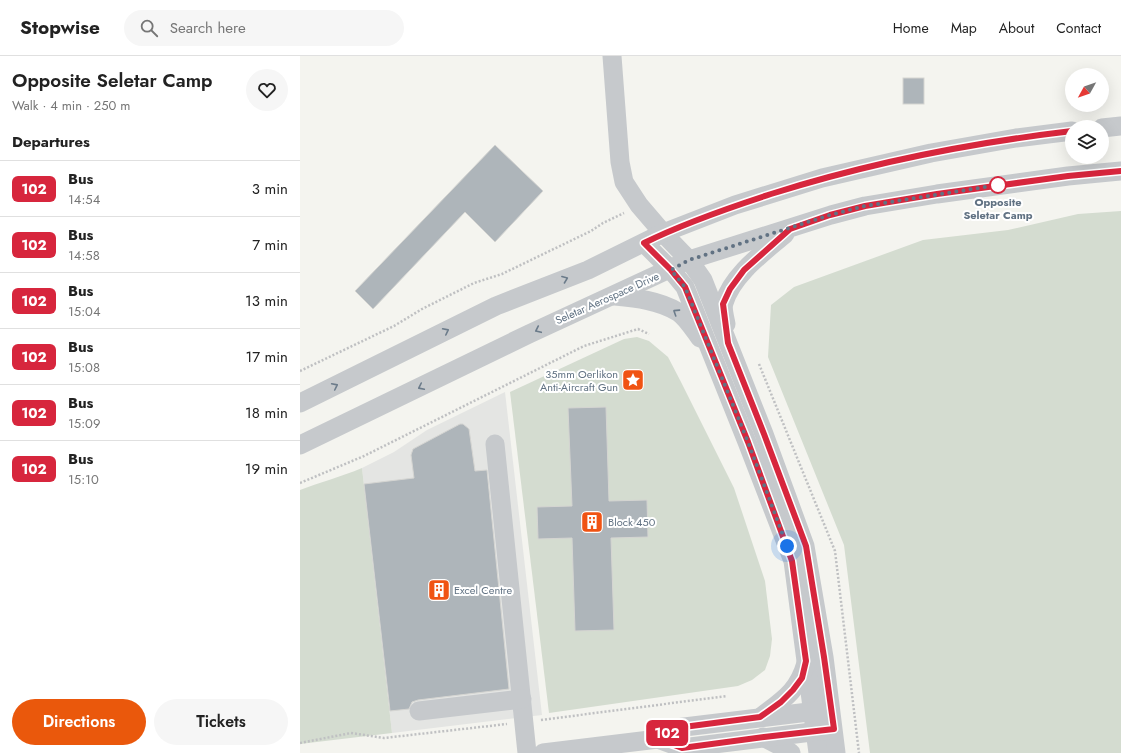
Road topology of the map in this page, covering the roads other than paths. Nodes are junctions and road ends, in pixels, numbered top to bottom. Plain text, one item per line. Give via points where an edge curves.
1 (612, 56) edge
2 (626, 56) edge
3 (614, 76) junction
4 (1121, 126) edge
5 (1109, 127) edge
6 (1065, 132) edge
7 (1121, 171) edge
8 (640, 205) junction
9 (790, 229) junction
10 (663, 233) junction
11 (644, 243) junction
12 (689, 260) junction
13 (671, 270) junction
14 (612, 296) junction
15 (720, 347) junction
16 (300, 403) edge
17 (495, 444) dead end
18 (300, 445) edge
19 (806, 661) junction
20 (522, 699) junction
21 (831, 709) junction
22 (419, 711) dead end
23 (812, 711) junction
24 (760, 717) junction
25 (825, 730) junction
26 (764, 737) junction
27 (658, 739) junction
28 (527, 753) edge
29 (543, 753) edge
30 (791, 753) edge
31 (818, 753) edge
32 (836, 753) edge

1 - 3 street
2 - 3 street
3 - 8 street via 620,162 624,182
4 - 5 street
6 - 10 street via 931,153 822,178
7 - 9 street, Seletar Aerospace Drive via 1068,176 865,206
8 - 10 street
8 - 11 street
9 - 12 street, Seletar Aerospace Drive
9 - 15 street via 744,270 730,289 723,304
10 - 11 street
10 - 12 street
11 - 13 street
16 -> 11 street via 496,306 588,270
12 - 13 street, Seletar Aerospace Drive
12 - 15 street via 703,280
13 - 14 street, Seletar Aerospace Drive
13 - 15 street via 685,287
15 -> 14 street via 679,312 638,298
14 -> 18 street, Seletar Aerospace Drive
15 - 19 street via 792,561
15 - 21 street via 764,434 806,546
17 - 20 street
19 - 23 street
19 - 24 street via 802,678 793,690
20 - 22 street
20 - 28 street
21 - 23 street
21 - 25 street
23 - 24 street
23 - 25 street
24 - 27 street via 676,728
25 - 26 street
25 - 31 street
25 - 32 street
26 - 27 street via 682,748
26 - 30 street
27 - 29 street

